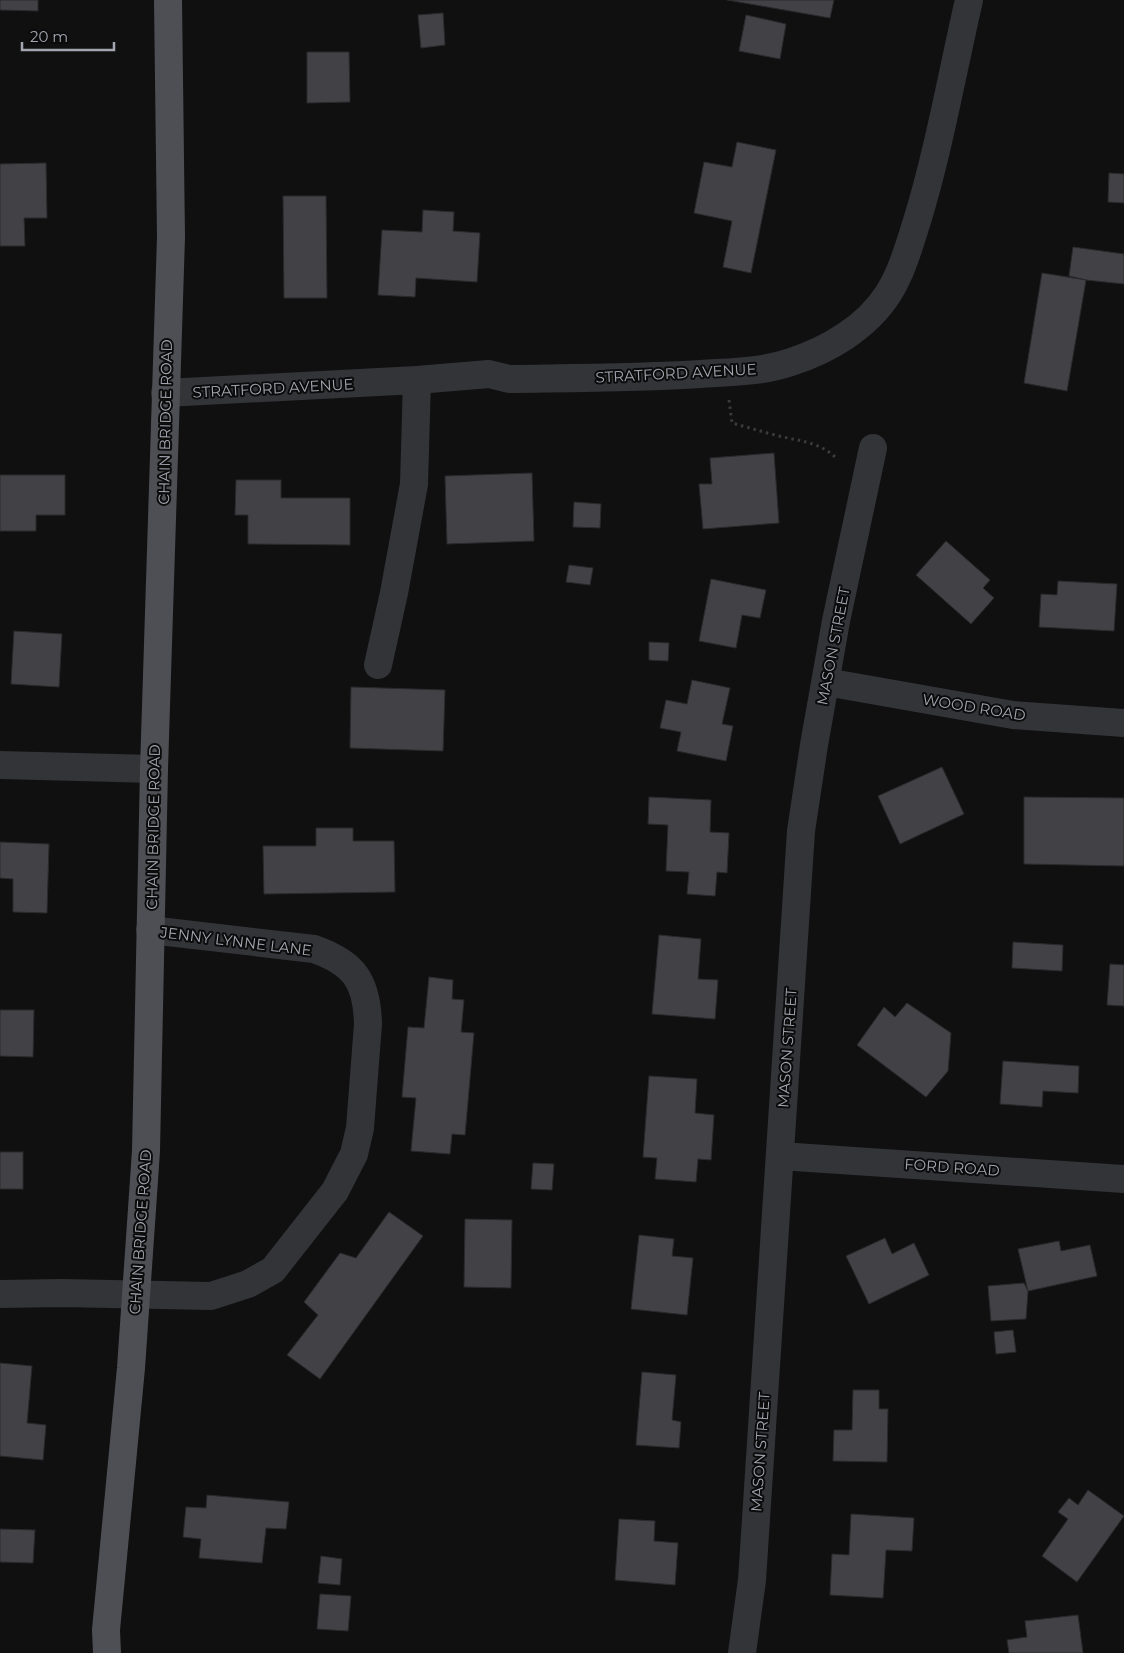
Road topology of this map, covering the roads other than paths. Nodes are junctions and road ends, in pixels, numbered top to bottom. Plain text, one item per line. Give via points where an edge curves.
1 (168, 0) edge
2 (969, 0) edge
3 (417, 380) junction
4 (165, 393) junction
5 (874, 448) dead end
6 (378, 665) dead end
7 (826, 682) junction
8 (1124, 724) edge
9 (0, 765) edge
10 (154, 769) junction
11 (150, 930) junction
12 (780, 1156) junction
13 (1124, 1179) edge
14 (0, 1294) edge
15 (136, 1295) junction
16 (107, 1653) edge
17 (742, 1653) edge

1 - 4 main road, CHAIN BRIDGE ROAD via 171,238
2 - 3 street, STRATFORD AVENUE via 926,190 905,260 889,294 877,310 853,331 833,344 790,362 751,371 651,377 508,379 489,374
3 - 4 street, STRATFORD AVENUE
3 - 6 street via 414,484
4 - 10 main road, CHAIN BRIDGE ROAD
5 - 7 street, MASON STREET
7 - 8 street, WOOD ROAD via 1013,715
7 - 12 street, MASON STREET via 801,831
9 - 10 street
10 - 11 main road, CHAIN BRIDGE ROAD
11 - 15 main road, CHAIN BRIDGE ROAD via 146,1151
11 - 15 street, JENNY LYNNE LANE via 314,949 333,956 350,968 364,988 368,1024 360,1128 354,1154 335,1191 273,1270 248,1284 212,1296
12 - 13 street, FORD ROAD
12 - 17 street, MASON STREET via 752,1580
14 - 15 street, JENNY LYNNE LANE
15 - 16 main road, CHAIN BRIDGE ROAD via 106,1630

